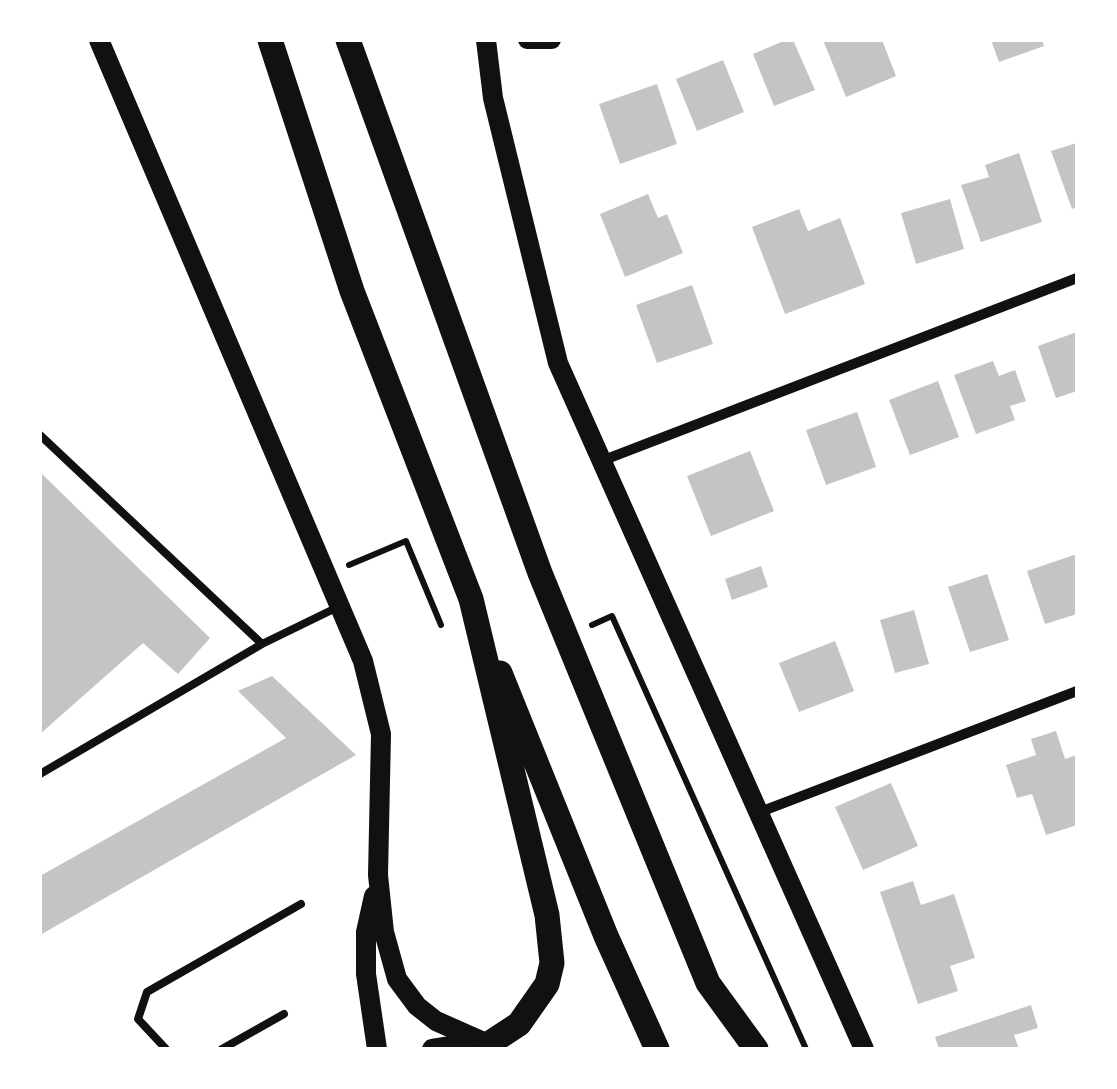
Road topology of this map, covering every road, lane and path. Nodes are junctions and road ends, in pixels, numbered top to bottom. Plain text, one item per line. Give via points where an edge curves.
1 (99, 40) edge
2 (270, 40) edge
3 (348, 40) edge
4 (486, 40) edge
5 (528, 40) edge
6 (552, 40) edge
7 (1077, 278) edge
8 (40, 435) edge
9 (604, 460) junction
10 (325, 575) junction
11 (470, 599) junction
12 (338, 607) junction
13 (612, 616) dead end
14 (442, 627) dead end
15 (262, 644) junction
16 (1077, 691) edge
17 (40, 774) edge
18 (760, 812) junction
19 (378, 875) junction
20 (301, 904) dead end
21 (708, 983) junction
22 (284, 1014) dead end
23 (488, 1045) edge
24 (166, 1049) edge
25 (222, 1049) edge
26 (377, 1049) edge
27 (432, 1049) edge
28 (657, 1049) edge
29 (736, 1049) edge
30 (756, 1049) edge
31 (806, 1049) edge
32 (864, 1049) edge

1 - 10 main road
2 - 11 main road via 352,290
3 - 21 main road via 540,573
4 - 9 main road via 493,98 543,313
5 - 6 street
7 - 9 street
8 - 15 lane
9 - 18 main road
10 - 12 main road
10 - 14 path via 406,541
11 - 23 main road via 552,941 550,974 535,1006
11 - 28 main road
12 - 15 lane
12 - 19 main road via 362,661 381,734
13 - 31 path
15 - 17 lane
16 - 18 street
18 - 32 main road
19 - 23 main road via 397,979 426,1014
19 - 26 main road via 366,932
20 - 24 lane via 147,992 138,1018
21 - 29 main road
21 - 30 main road
22 - 25 lane
23 - 27 main road

